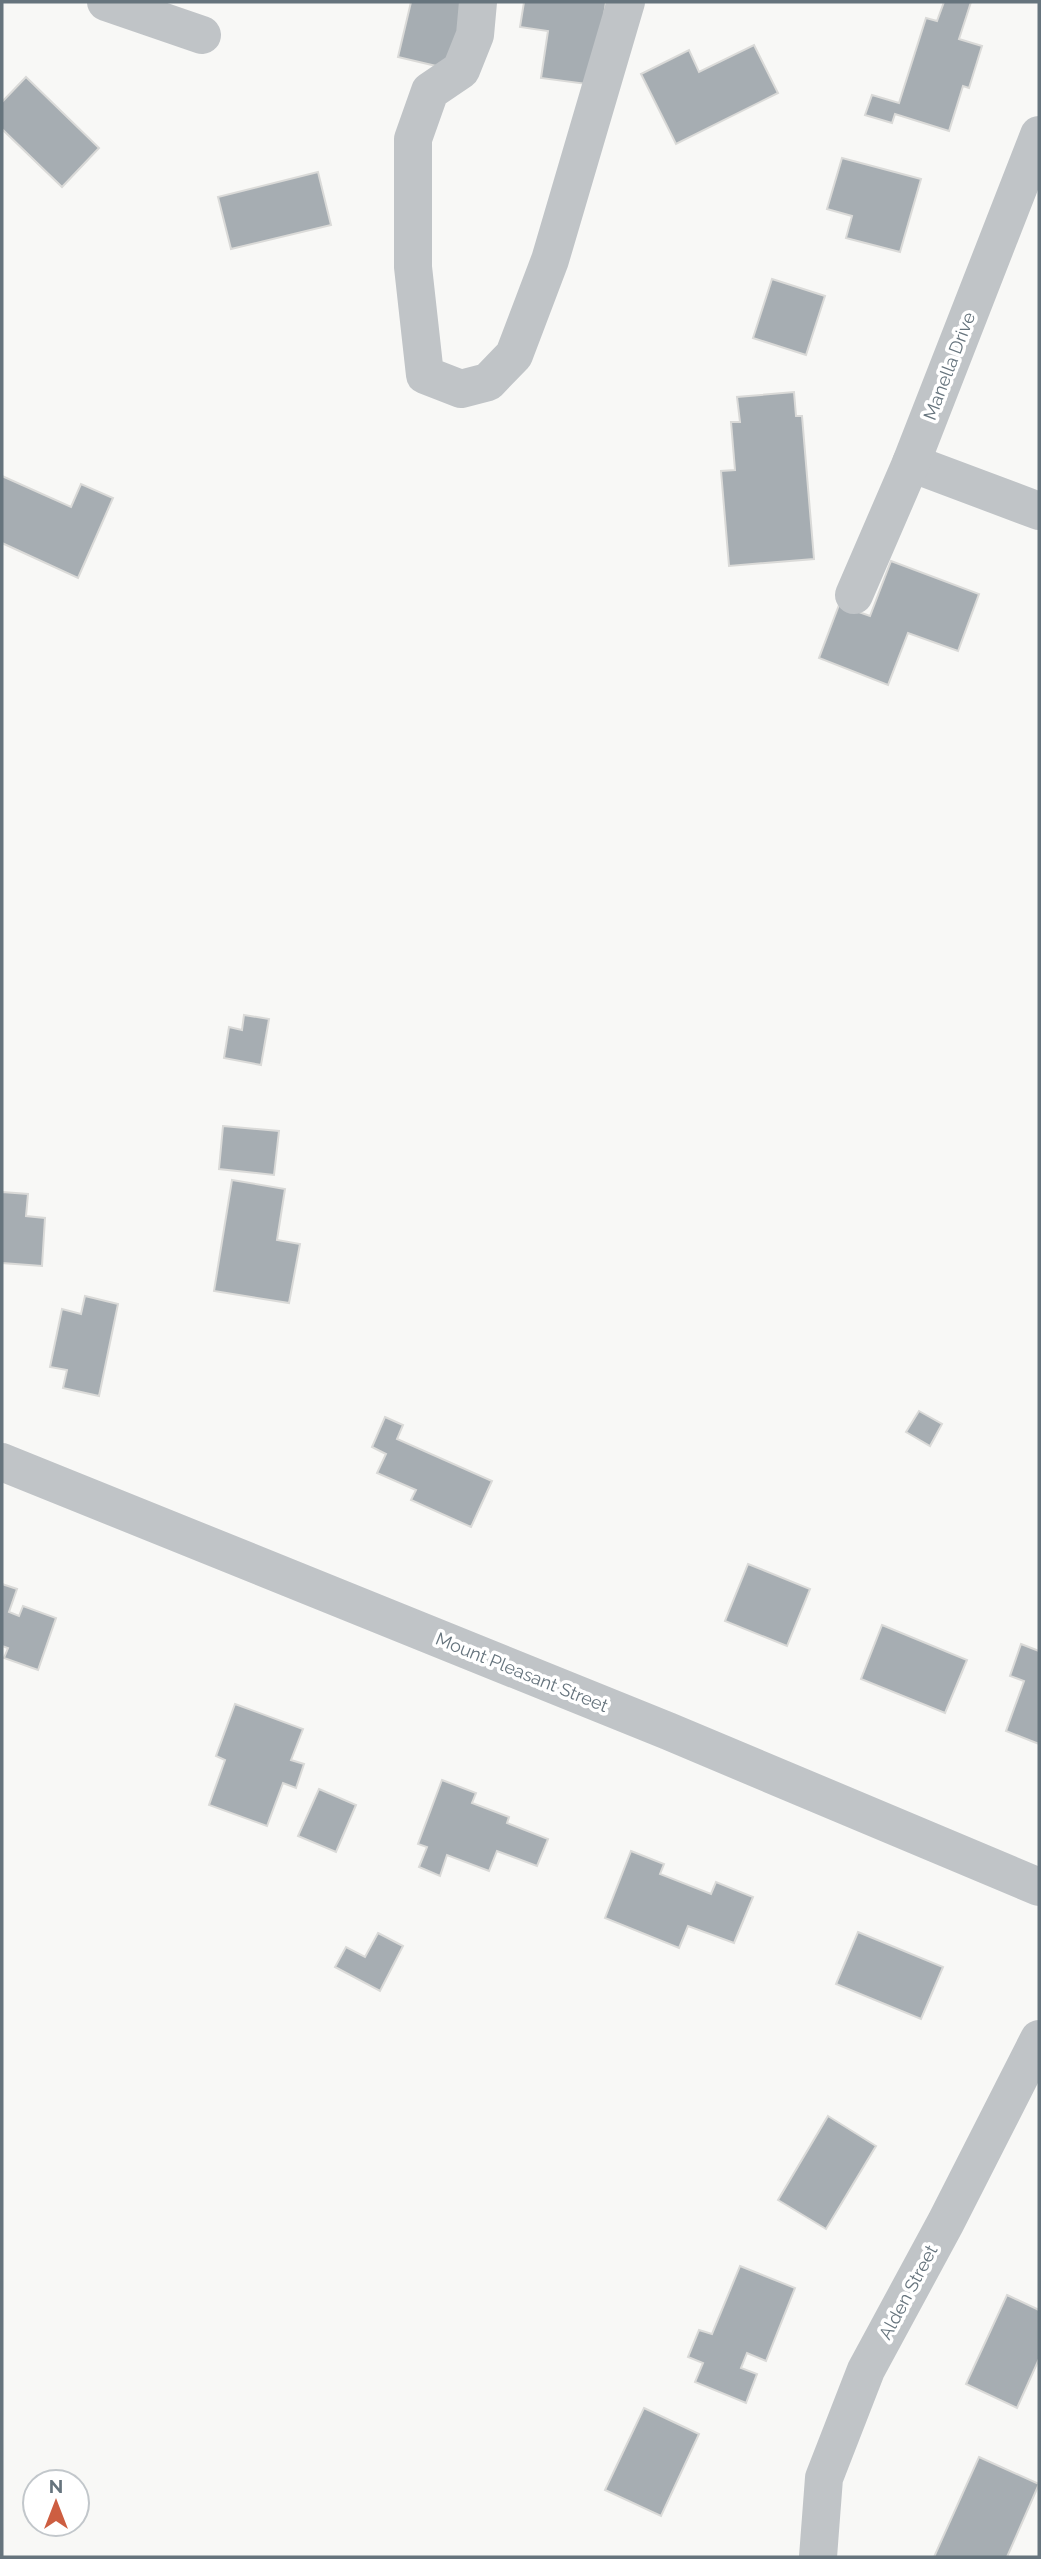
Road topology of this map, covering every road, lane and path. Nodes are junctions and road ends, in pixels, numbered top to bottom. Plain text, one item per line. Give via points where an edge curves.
1 (106, 2) edge
2 (478, 2) edge
3 (626, 2) edge
4 (202, 35) dead end
5 (1039, 135) edge
6 (911, 463) junction
7 (1039, 511) edge
8 (854, 595) dead end
9 (2, 1462) edge
10 (1039, 1887) edge
11 (1039, 2039) edge
12 (818, 2557) edge

1 - 4 street
2 - 3 street via 475,35 461,70 430,91 414,139 414,267 425,375 461,389 488,382 514,355 550,260
5 - 6 street, Manella Drive
6 - 7 street
6 - 8 street, Manella Drive
9 - 10 street, Mount Pleasant Street via 668,1731
11 - 12 street, Alden Street via 866,2370 824,2478

